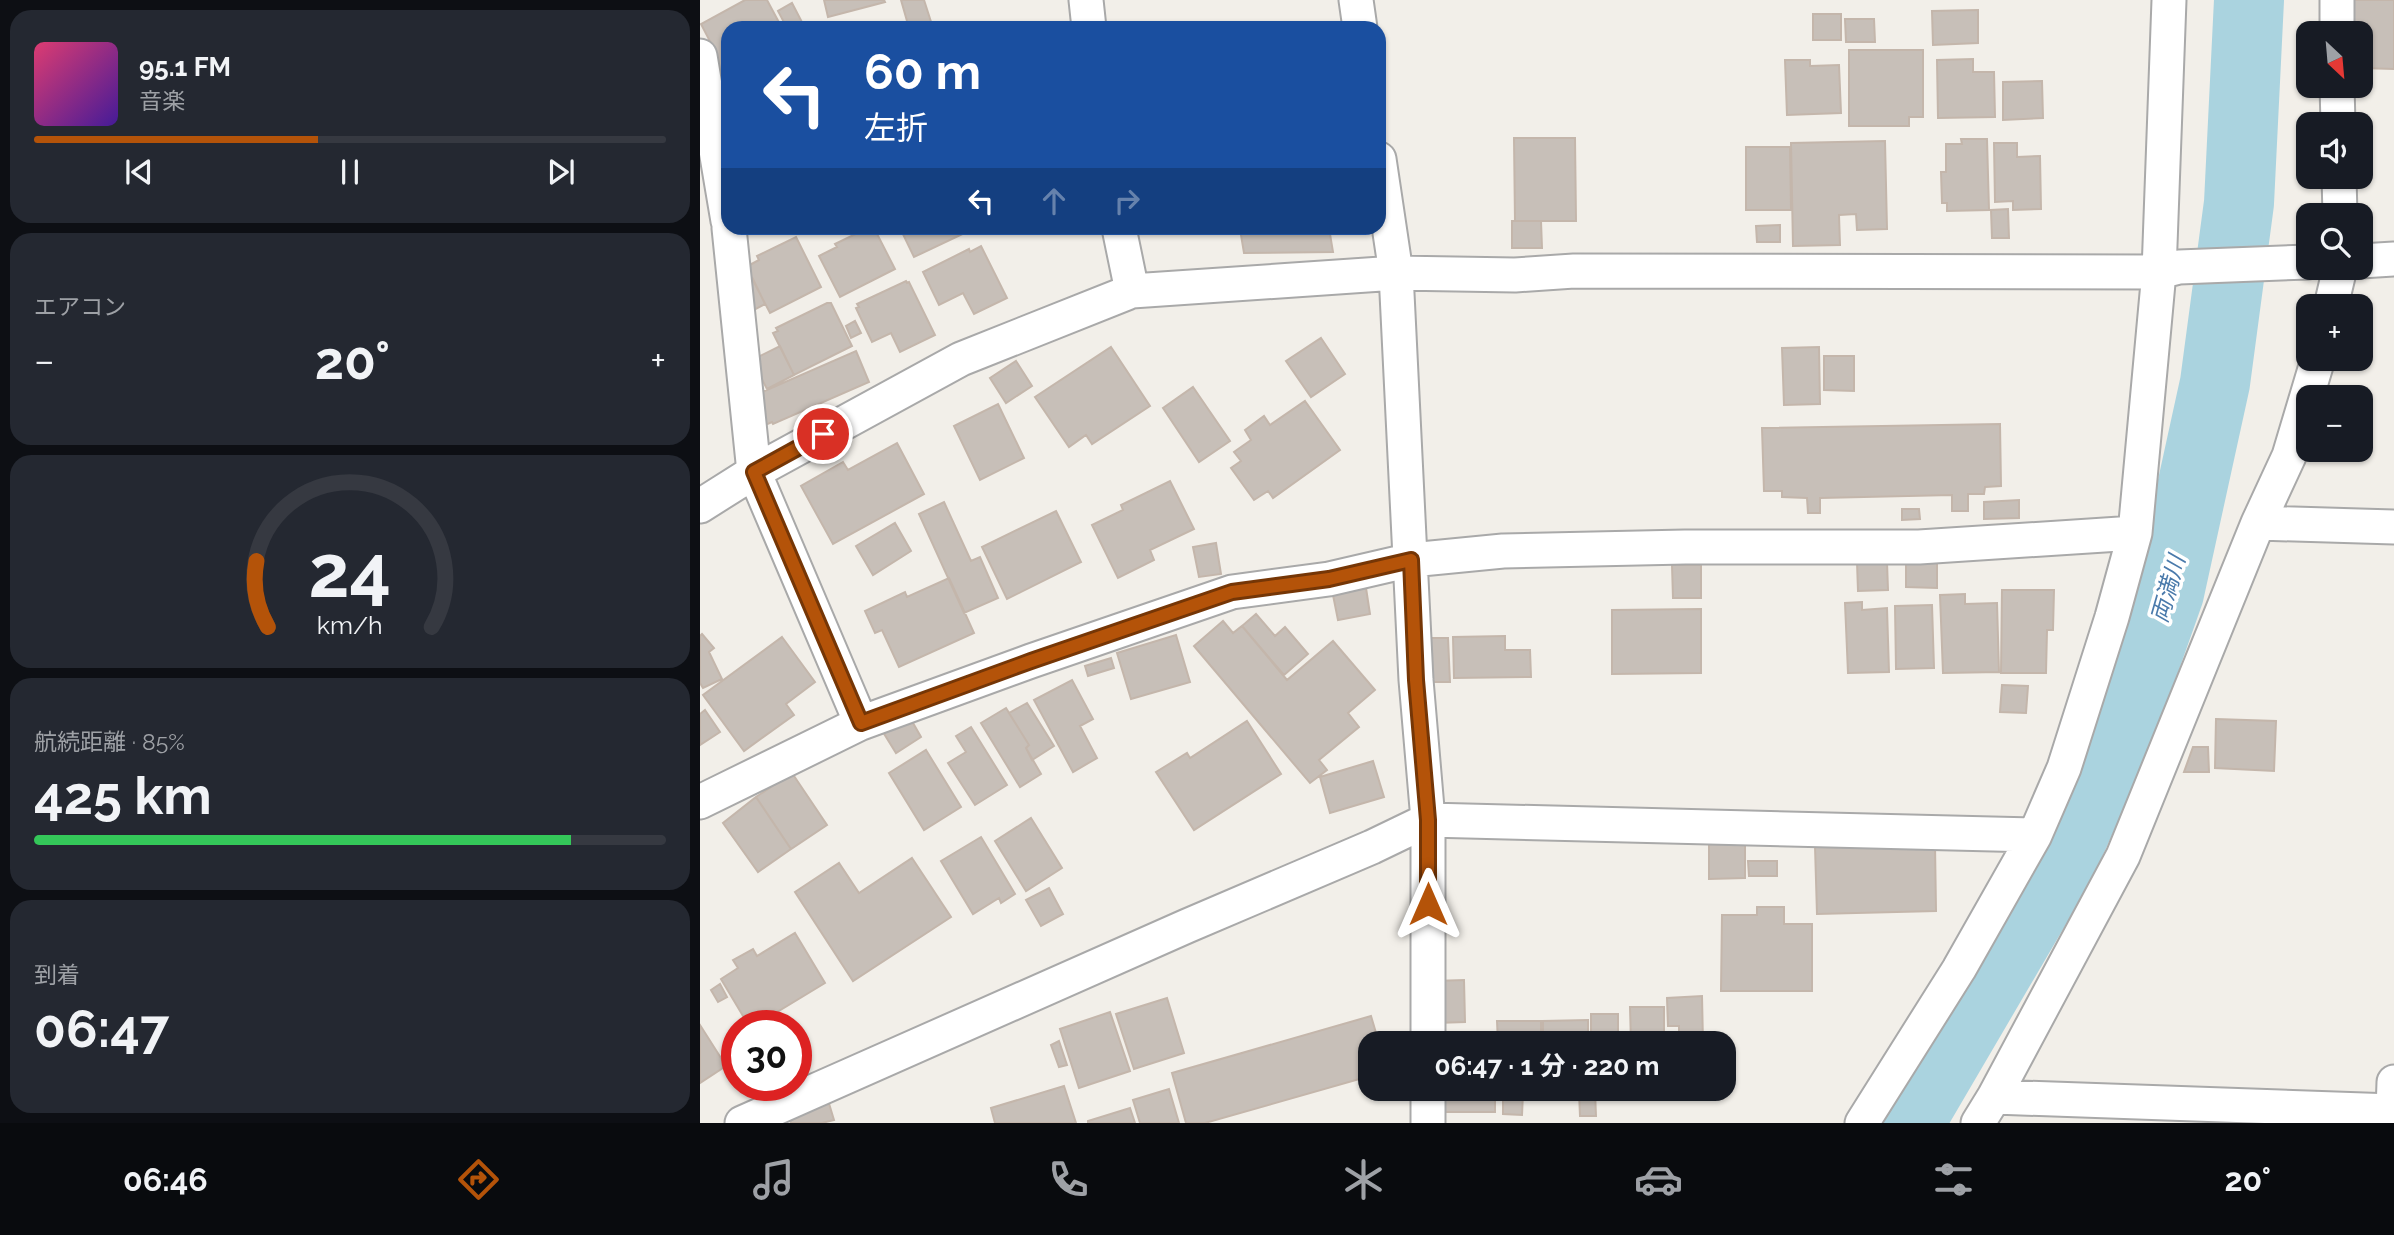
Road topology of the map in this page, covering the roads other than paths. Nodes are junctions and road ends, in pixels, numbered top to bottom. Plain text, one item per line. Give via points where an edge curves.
1 (1086, 0) edge
2 (1356, 0) edge
3 (2169, 0) edge
4 (2337, 0) edge
5 (1088, 21) edge
6 (1359, 21) edge
7 (2337, 21) edge
8 (700, 56) edge
9 (704, 111) edge
10 (721, 189) edge
11 (1386, 206) edge
12 (730, 235) edge
13 (1120, 235) edge
14 (2394, 259) edge
15 (2373, 260) edge
16 (2296, 263) edge
17 (2169, 270) junction
18 (1396, 273) junction
19 (1132, 291) junction
20 (2314, 371) edge
21 (754, 472) junction
22 (700, 506) edge
23 (2258, 523) junction
24 (2394, 527) edge
25 (2135, 533) junction
26 (1411, 560) junction
27 (861, 723) junction
28 (700, 802) edge
29 (1428, 820) junction
30 (2035, 835) junction
31 (1428, 1031) edge
32 (1428, 1101) edge
33 (2393, 1106) edge
34 (1986, 1110) edge
35 (742, 1123) edge
36 (1428, 1123) edge
37 (1862, 1123) edge

1 - 5 street
2 - 6 street
3 - 17 street
4 - 7 street
8 - 9 street
9 - 10 street
11 - 18 street
12 - 21 street
13 - 19 street
14 - 15 street
16 - 17 street
17 - 18 street
17 - 25 street
18 - 19 street
18 - 26 street
19 - 21 street via 961,359
20 - 23 street via 2289,456
21 - 22 street
21 - 27 street
23 - 24 street
23 - 34 street via 2123,856
25 - 26 street via 1919,547 1557,549
25 - 30 street via 2064,768
26 - 27 street via 1329,579 1232,592
26 - 29 street
27 - 28 street
29 - 30 street
29 - 31 street
29 - 35 street
30 - 37 street via 1959,969
32 - 36 street
33 - 34 street

